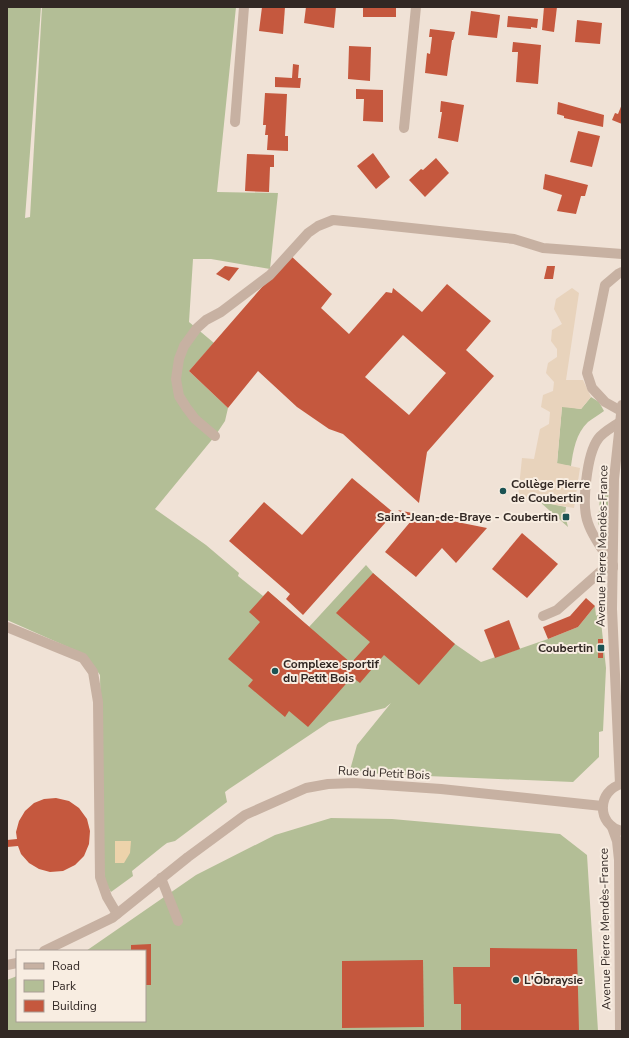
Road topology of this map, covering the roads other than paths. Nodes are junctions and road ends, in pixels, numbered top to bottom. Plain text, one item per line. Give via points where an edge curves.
1 (244, 7) edge
2 (416, 7) edge
3 (235, 122) dead end
4 (404, 128) dead end
5 (622, 254) edge
6 (622, 272) edge
7 (622, 408) edge
8 (620, 422) junction
9 (215, 436) dead end
10 (613, 567) junction
11 (543, 616) dead end
12 (7, 627) edge
13 (621, 784) edge
14 (602, 806) junction
15 (617, 829) edge
16 (161, 878) junction
17 (117, 914) junction
18 (178, 921) dead end
19 (46, 950) edge
20 (620, 1031) edge

1 - 3 street
2 - 4 street
5 - 9 street via 543,248 514,239 333,220 318,226 308,233 270,275 196,328 184,346 176,379 180,396 195,419
6 - 7 street via 604,285 587,373 592,388 605,402
7 - 8 street, Avenue Pierre Mendès-France
8 - 10 street, Avenue Pierre Mendès-France via 614,479
8 - 10 street via 599,438 591,453 585,504 587,521 594,537
10 - 11 street via 600,572 557,610
10 - 13 street, Avenue Pierre Mendès-France via 612,609
12 - 17 street via 83,658 93,672 98,702 100,877
13 - 14 street via 608,792
14 - 15 street, Avenue Pierre Mendès-France via 607,821
14 - 16 street, Rue du Petit Bois via 441,789 354,783 328,784 306,788 245,815
15 - 20 street, Avenue Pierre Mendès-France
16 - 17 street, Rue du Petit Bois
16 - 18 street
17 - 19 street, Rue du Petit Bois

